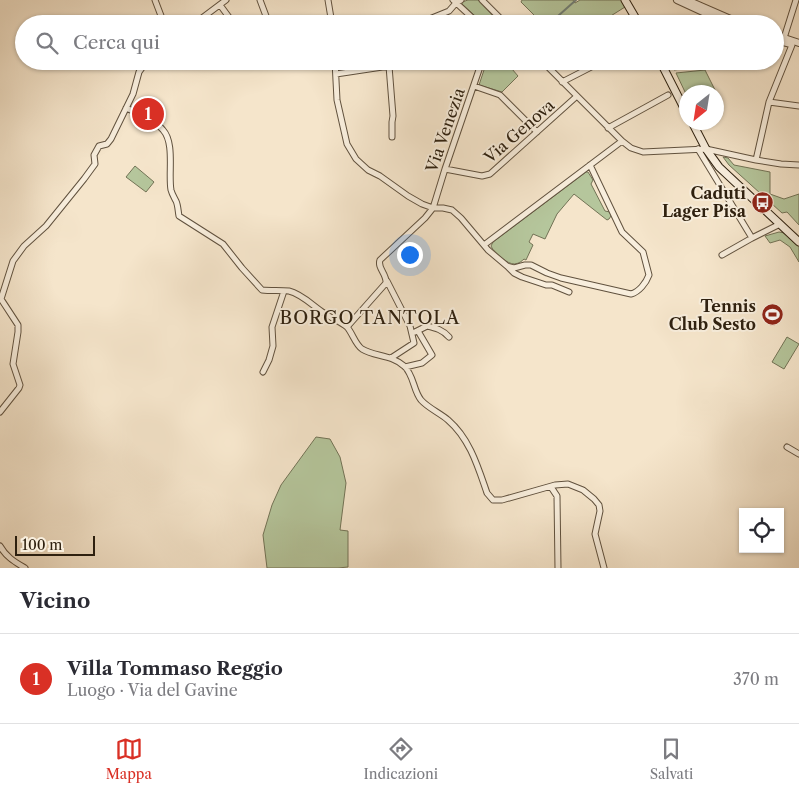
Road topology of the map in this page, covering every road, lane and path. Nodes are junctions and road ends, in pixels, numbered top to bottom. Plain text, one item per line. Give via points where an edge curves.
1 (155, 0) edge
2 (226, 0) edge
3 (260, 0) edge
4 (328, 0) edge
5 (482, 0) edge
6 (678, 0) edge
7 (687, 0) edge
8 (796, 0) edge
9 (456, 1) edge
10 (627, 2) edge
11 (220, 5) junction
12 (161, 15) edge
13 (206, 15) edge
14 (227, 15) edge
15 (266, 15) edge
16 (330, 15) edge
17 (439, 15) edge
18 (470, 15) edge
19 (495, 15) edge
20 (634, 15) edge
21 (710, 15) edge
22 (721, 15) edge
23 (784, 38) joint
24 (784, 42) edge
25 (797, 45) edge
26 (140, 70) edge
27 (336, 70) edge
28 (357, 70) edge
29 (389, 70) edge
30 (479, 70) edge
31 (551, 70) edge
32 (585, 70) edge
33 (665, 70) edge
34 (336, 74) junction
35 (562, 82) junction
36 (474, 86) junction
37 (668, 95) dead end
38 (577, 96) junction
39 (679, 98) edge
40 (769, 102) junction
41 (799, 106) edge
42 (126, 108) junction
43 (608, 128) junction
44 (696, 130) edge
45 (537, 132) junction
46 (392, 137) dead end
47 (622, 141) junction
48 (698, 149) junction
49 (706, 149) junction
50 (756, 160) junction
51 (590, 165) junction
52 (799, 165) edge
53 (445, 169) junction
54 (433, 208) junction
55 (780, 224) junction
56 (752, 238) junction
57 (799, 242) edge
58 (484, 245) junction
59 (722, 255) dead end
60 (507, 266) junction
61 (387, 280) junction
62 (284, 291) junction
63 (569, 292) dead end
64 (347, 327) junction
65 (415, 332) junction
66 (449, 337) dead end
67 (391, 358) junction
68 (405, 366) junction
69 (263, 372) dead end
70 (0, 412) edge
71 (787, 447) dead end
72 (799, 454) edge
73 (551, 487) junction
74 (0, 546) edge
75 (25, 568) edge
76 (558, 568) edge
77 (604, 568) edge

1 - 12 street
2 - 11 street
3 - 15 street
4 - 16 street
5 - 19 street
6 - 21 street
7 - 22 street
8 - 23 street
9 - 17 street via 449,11
9 - 18 street
10 - 20 main road
11 - 13 street
11 - 14 street
23 - 25 street
24 - 25 street
25 - 40 street
26 - 42 street
27 - 34 street
28 - 34 street
29 - 46 street
30 - 36 street, Via Venezia
31 - 35 street
32 - 35 street
33 - 39 main road
34 - 54 street via 341,119 347,144 356,159 408,196
35 - 38 street
36 - 45 street via 500,95
36 - 53 street, Via Venezia
37 - 43 street
38 - 43 street
38 - 45 street, Via Genova
40 - 41 street
40 - 50 street
42 - 62 street via 151,119 164,130 170,152 171,193 180,216 223,244 262,290
42 - 70 street via 111,139 96,151 95,164 84,179 12,263 1,299 18,325 13,364 20,386
43 - 47 street
44 - 49 main road
45 - 53 street, Via Genova via 490,174 482,176
47 - 48 street via 634,150 647,152
47 - 51 street
48 - 49 street
48 - 56 street
49 - 50 street
49 - 55 main road via 715,163
50 - 52 street
51 - 58 street
51 - 60 street via 622,232 643,252 649,275 641,288 631,294 561,278 531,265
53 - 54 street, Via Venezia
54 - 58 street via 452,210
54 - 61 street via 380,260
55 - 56 street
55 - 57 main road
56 - 59 street
58 - 60 street
60 - 63 street via 522,278
61 - 64 street
61 - 65 street
62 - 64 street via 304,299
62 - 69 street via 272,327 273,346
64 - 67 street via 361,349
65 - 66 street via 427,326 439,329
65 - 67 street via 414,343
65 - 68 street via 432,355 422,363
67 - 68 street
68 - 73 street via 423,403 447,419 467,442 487,493 493,500
71 - 72 street
73 - 76 street via 557,496
73 - 77 street via 561,484 575,486 599,505 595,534
74 - 75 street via 8,557

